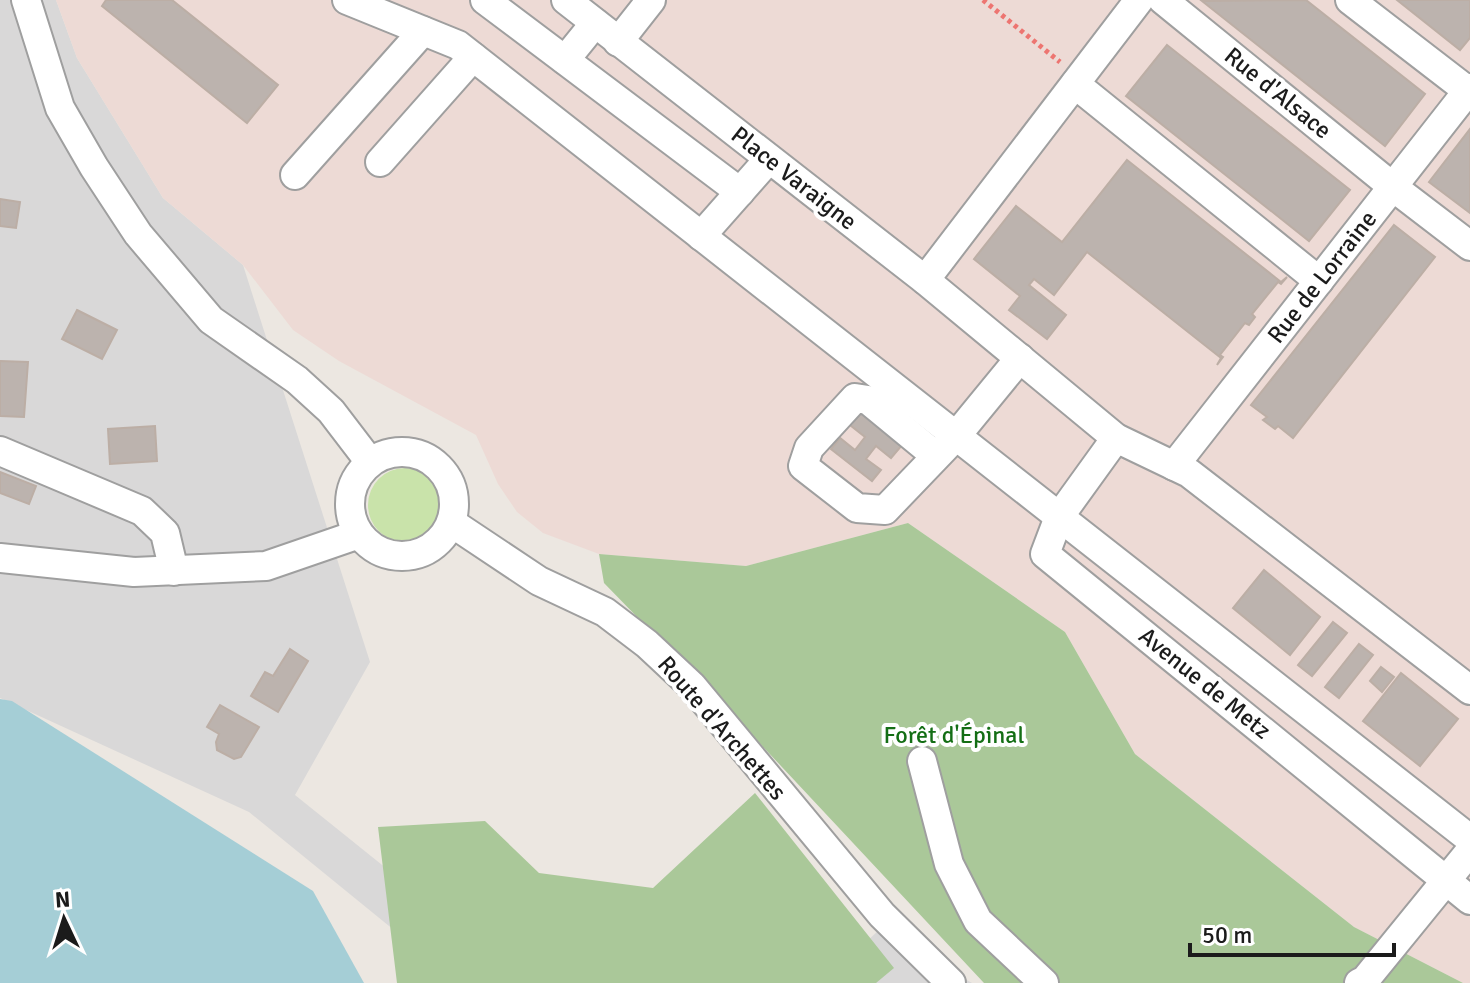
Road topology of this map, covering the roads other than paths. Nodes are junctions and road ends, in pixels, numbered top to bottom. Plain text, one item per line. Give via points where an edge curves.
1 (26, 0) edge
2 (347, 0) edge
3 (485, 0) edge
4 (566, 0) edge
5 (651, 0) edge
6 (1139, 0) edge
7 (1163, 0) edge
8 (1350, 0) edge
9 (595, 23) junction
10 (423, 31) junction
11 (618, 42) junction
12 (473, 57) junction
13 (565, 60) junction
14 (1078, 81) junction
15 (1469, 90) edge
16 (769, 159) junction
17 (380, 162) dead end
18 (295, 175) dead end
19 (1393, 187) junction
20 (740, 192) junction
21 (701, 236) junction
22 (1470, 246) edge
23 (925, 280) junction
24 (1319, 281) junction
25 (1020, 358) junction
26 (1116, 438) junction
27 (946, 446) junction
28 (0, 451) edge
29 (370, 462) junction
30 (1174, 466) junction
31 (1059, 517) junction
32 (452, 523) junction
33 (359, 534) junction
34 (0, 558) edge
35 (174, 571) junction
36 (1470, 690) edge
37 (922, 761) dead end
38 (1470, 839) edge
39 (1470, 851) edge
40 (1445, 879) junction
41 (1470, 900) edge
42 (951, 983) edge
43 (1044, 983) edge
44 (1359, 983) edge

1 - 29 street via 60,108 138,234 211,320 297,380 331,411
2 - 10 street
3 - 13 street, Place Varaigne
4 - 9 street, Place Varaigne
5 - 11 street
6 - 14 street
7 - 19 street, Rue d'Alsace
8 - 15 street
9 - 11 street, Place Varaigne
9 - 13 street
10 - 12 street
10 - 18 street
11 - 16 street, Place Varaigne
12 - 17 street
12 - 21 street
13 - 20 street, Place Varaigne
14 - 23 street
14 - 24 street
15 - 19 street, Rue de Lorraine
16 - 20 street
16 - 23 street, Place Varaigne
19 - 22 street, Rue d'Alsace
19 - 24 street, Rue de Lorraine
20 - 21 street
21 - 27 street
23 - 25 street, Place Varaigne
24 - 30 street, Rue de Lorraine
25 - 26 street
25 - 27 street
26 - 30 street
26 - 31 street, Avenue de Metz
27 - 27 street via 885,510 857,508 803,466 809,448 855,398 868,400
27 - 31 street
28 - 35 street via 142,511 165,533
29 - 32 street via 388,453 430,458 453,488
29 - 33 street via 351,492 349,507
30 - 36 street
31 - 38 street
31 - 40 street, Avenue de Metz via 1045,554
32 - 33 street via 433,547 412,556 374,548
32 - 42 street, Route d'Archettes via 539,581 605,612 647,644 692,686 882,915
33 - 35 street via 266,566
34 - 35 street
37 - 43 street via 949,864 978,921
39 - 40 street
40 - 41 street, Avenue de Metz
40 - 44 street

